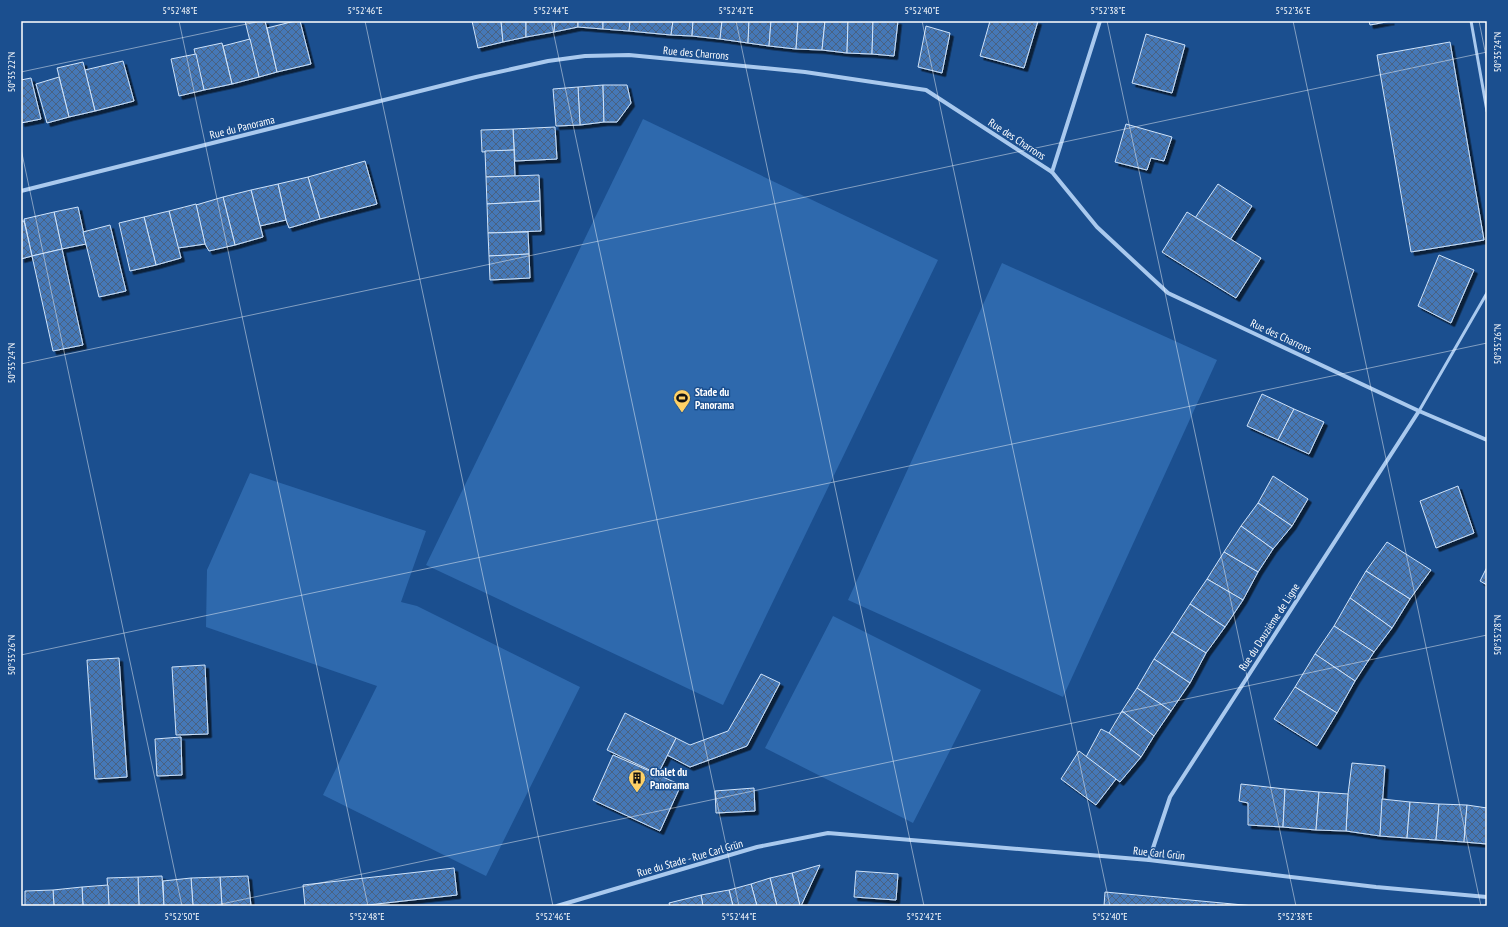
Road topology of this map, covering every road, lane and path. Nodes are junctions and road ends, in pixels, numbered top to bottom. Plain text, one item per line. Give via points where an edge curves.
1 (1100, 21) edge
2 (1471, 21) edge
3 (467, 79) joint
4 (1487, 110) edge
5 (1052, 172) junction
6 (21, 191) edge
7 (1487, 292) edge
8 (1419, 411) junction
9 (1487, 440) edge
10 (828, 833) joint
11 (1149, 860) junction
12 (1487, 898) edge
13 (557, 906) edge

1 - 5 street
2 - 4 lane
3 - 5 street, Rue des Charrons via 548,61 585,56 629,55 805,72 926,90
3 - 6 street, Rue du Panorama
5 - 8 street, Rue des Charrons via 1097,227 1168,293
7 - 8 lane
8 - 9 street, Rue des Charrons
8 - 11 street, Rue du Douzième de Ligne via 1170,797
10 - 11 street, Rue Carl Grün
10 - 13 street, Rue du Stade - Rue Carl Grün via 757,847
11 - 12 street, Rue Carl Grün

